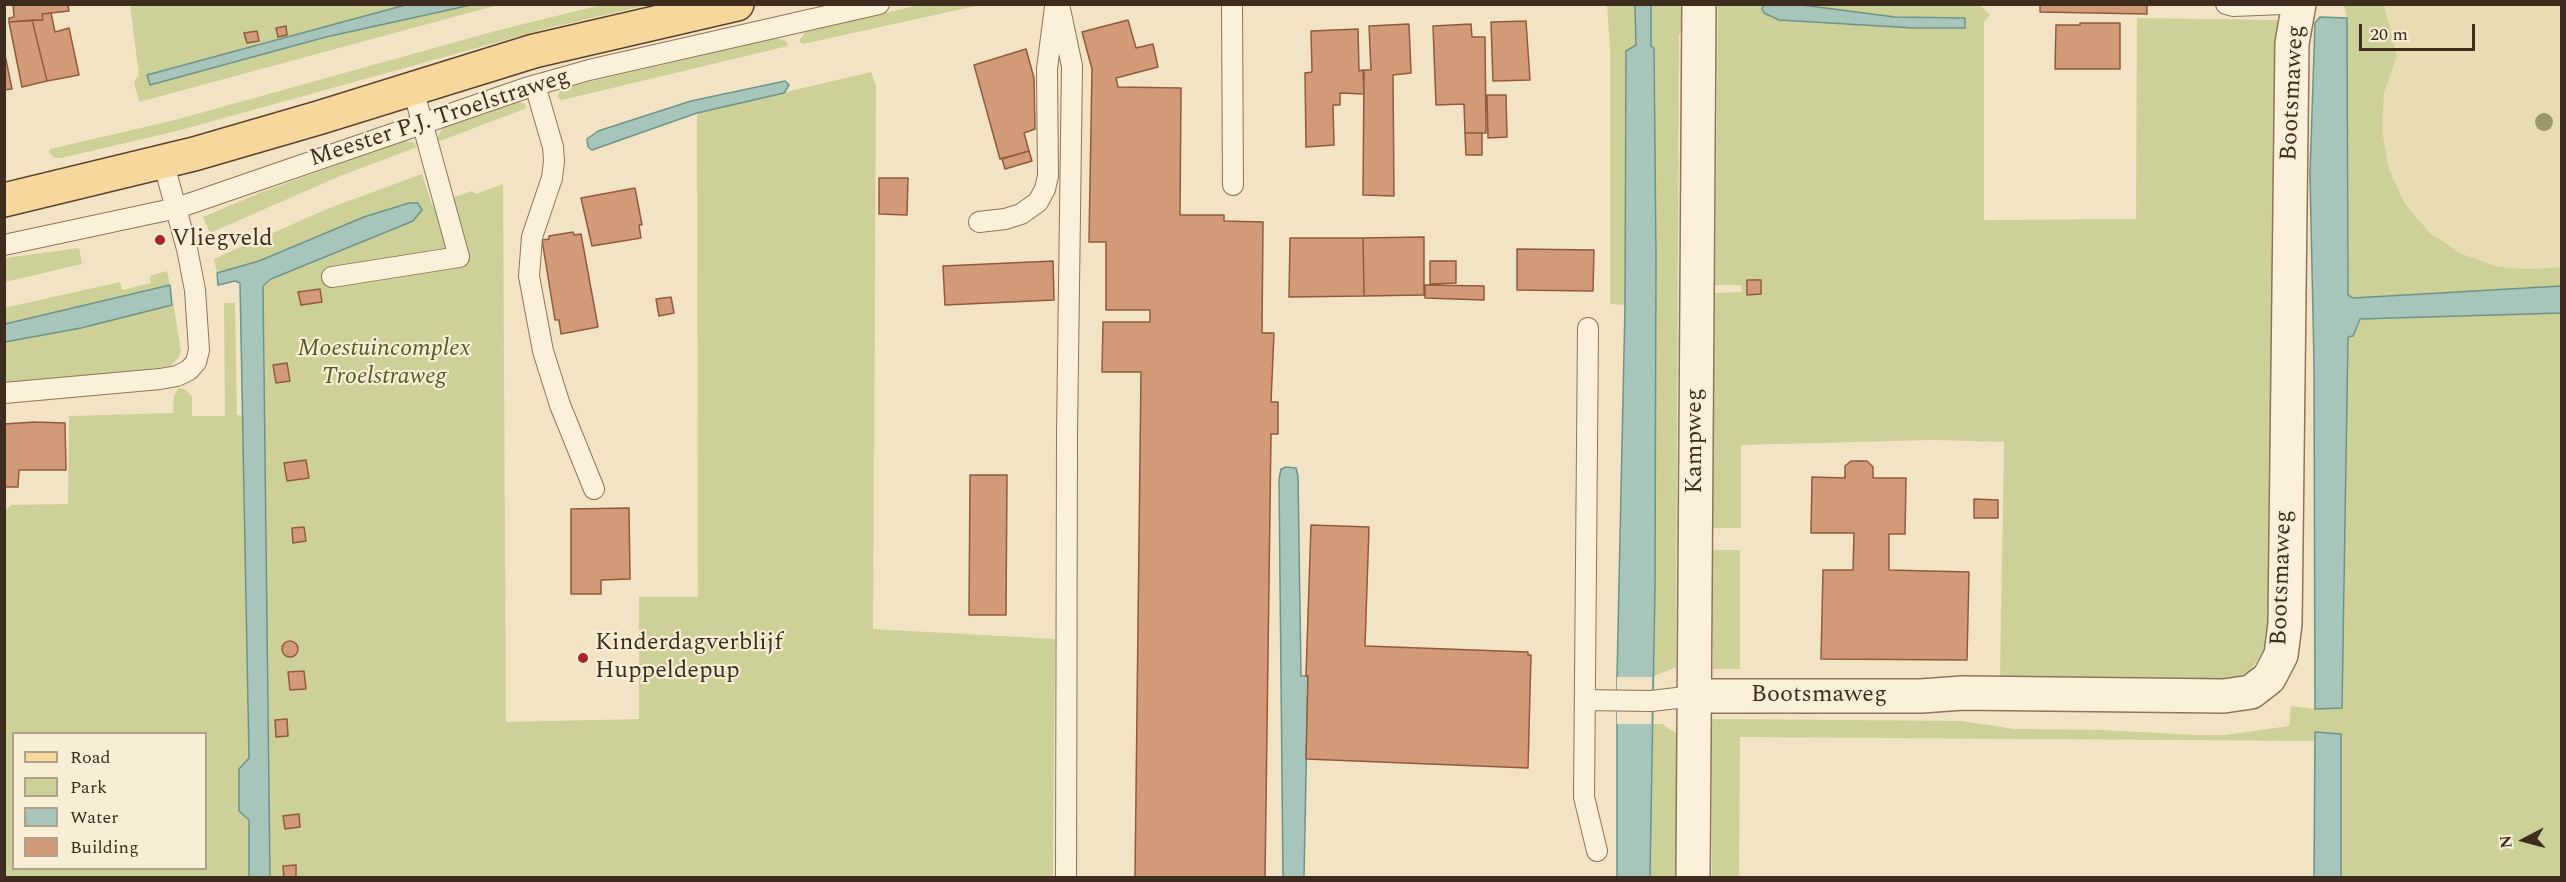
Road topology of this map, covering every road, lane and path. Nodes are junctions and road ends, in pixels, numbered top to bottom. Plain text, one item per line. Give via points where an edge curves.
1 (737, 4) edge
2 (879, 4) edge
3 (1057, 4) edge
4 (1232, 4) edge
5 (1699, 4) edge
6 (2226, 4) edge
7 (2283, 4) edge
8 (2300, 4) edge
9 (535, 86) junction
10 (413, 89) junction
11 (423, 124) junction
12 (163, 161) junction
13 (1233, 185) dead end
14 (4, 200) edge
15 (177, 208) junction
16 (979, 222) dead end
17 (4, 245) edge
18 (332, 277) dead end
19 (1588, 328) dead end
20 (4, 393) edge
21 (594, 489) dead end
22 (1694, 696) junction
23 (1585, 700) junction
24 (1597, 851) dead end
25 (1066, 878) edge
26 (1693, 878) edge

1 - 10 main road, Meester P.J. Troelstraweg via 534,51
2 - 9 lane, Meester P.J. Troelstraweg via 589,70
3 - 16 lane via 1047,69 1045,189 1038,202 1021,214
3 - 25 lane via 1072,66
4 - 13 lane
5 - 22 street, Kampweg
6 - 7 lane
8 - 22 street, Bootsmaweg via 2292,43 2284,624 2281,656 2269,678 2251,692 2224,696
9 - 11 lane, Meester P.J. Troelstraweg
9 - 21 lane via 554,161 532,237 529,276 553,384
10 - 11 lane
10 - 12 main road, Meester P.J. Troelstraweg
11 - 15 lane, Meester P.J. Troelstraweg
11 - 18 lane via 459,257
12 - 14 main road, Meester P.J. Troelstraweg
12 - 15 lane
15 - 17 lane, Meester P.J. Troelstraweg
15 - 20 lane via 195,290 199,350 189,370 160,379
19 - 23 lane
22 - 23 lane via 1651,701
22 - 26 street, Kampweg
23 - 24 lane via 1584,797

